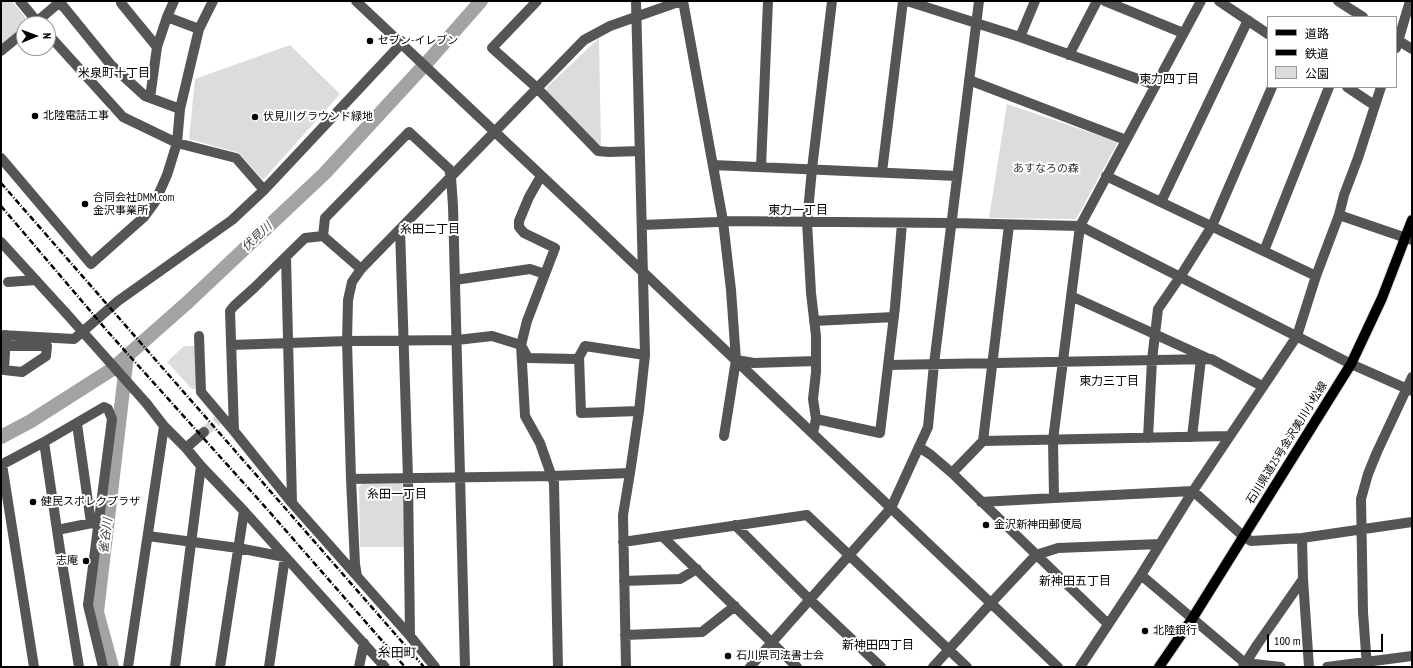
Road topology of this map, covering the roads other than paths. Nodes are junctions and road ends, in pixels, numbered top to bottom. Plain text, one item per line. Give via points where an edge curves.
1 (20, 1) edge
2 (60, 1) edge
3 (174, 1) edge
4 (213, 1) edge
5 (356, 1) edge
6 (537, 1) edge
7 (636, 1) edge
8 (682, 1) edge
9 (768, 1) edge
10 (832, 1) edge
11 (903, 1) edge
12 (907, 1) edge
13 (979, 1) edge
14 (1035, 1) edge
15 (1097, 1) edge
16 (1105, 1) edge
17 (1201, 1) edge
18 (1219, 1) edge
19 (1338, 1) edge
20 (1410, 1) edge
21 (121, 2) edge
22 (32, 16) edge
23 (44, 16) edge
24 (1360, 16) edge
25 (167, 17) junction
26 (637, 17) junction
27 (1248, 20) junction
28 (976, 23) junction
29 (199, 29) junction
30 (1183, 33) junction
31 (1267, 33) edge
32 (1020, 37) junction
33 (16, 39) edge
34 (1397, 42) edge
35 (56, 43) edge
36 (403, 46) junction
37 (157, 47) junction
38 (1412, 49) edge
39 (1, 51) edge
40 (1068, 55) junction
41 (969, 80) junction
42 (1155, 85) junction
43 (537, 88) junction
44 (1272, 88) edge
45 (1329, 88) edge
46 (1348, 88) edge
47 (1381, 88) edge
48 (150, 98) junction
49 (1374, 105) junction
50 (180, 109) junction
51 (494, 132) junction
52 (1126, 140) junction
53 (177, 143) junction
54 (640, 151) junction
55 (1, 158) edge
56 (713, 165) junction
57 (761, 167) junction
58 (812, 169) junction
59 (882, 172) junction
60 (541, 176) junction
61 (957, 176) junction
62 (1106, 176) junction
63 (451, 177) junction
64 (264, 190) junction
65 (1161, 202) junction
66 (1339, 215) junction
67 (1412, 220) edge
68 (724, 221) junction
69 (807, 222) junction
70 (902, 223) junction
71 (952, 223) junction
72 (642, 225) junction
73 (1009, 225) junction
74 (1080, 226) junction
75 (1212, 226) junction
76 (400, 229) junction
77 (323, 236) junction
78 (1408, 239) edge
79 (1, 242) edge
80 (1264, 250) junction
81 (286, 257) junction
82 (361, 269) junction
83 (643, 272) junction
84 (545, 274) junction
85 (1316, 276) junction
86 (1180, 277) junction
87 (36, 280) junction
88 (455, 280) junction
89 (8, 282) dead end
90 (1071, 296) junction
91 (894, 317) junction
92 (814, 322) junction
93 (1155, 334) junction
94 (3, 335) edge
95 (199, 336) dead end
96 (1297, 336) junction
97 (403, 340) junction
98 (457, 340) junction
99 (347, 341) junction
100 (288, 343) junction
101 (231, 345) junction
102 (521, 345) junction
103 (5, 346) dead end
104 (645, 355) junction
105 (579, 357) junction
106 (1206, 359) junction
107 (736, 360) junction
108 (1152, 360) junction
109 (816, 361) junction
110 (1062, 361) junction
111 (992, 363) junction
112 (934, 364) junction
113 (1351, 364) junction
114 (888, 365) junction
115 (1412, 377) edge
116 (1262, 386) junction
117 (1409, 390) edge
118 (639, 410) junction
119 (816, 419) junction
120 (77, 424) junction
121 (164, 426) junction
122 (234, 431) junction
123 (204, 432) tunnel mouth
124 (813, 434) junction
125 (724, 436) dead end
126 (1230, 436) junction
127 (1192, 437) junction
128 (1148, 438) junction
129 (1053, 440) junction
130 (983, 441) junction
131 (44, 442) junction
132 (919, 447) junction
133 (186, 448) junction
134 (2, 465) edge
135 (200, 466) junction
136 (630, 473) junction
137 (952, 473) junction
138 (552, 476) junction
139 (461, 477) junction
140 (408, 478) junction
141 (351, 479) junction
142 (1193, 491) junction
143 (1054, 498) junction
144 (981, 502) junction
145 (292, 503) junction
146 (891, 508) junction
147 (244, 511) junction
148 (95, 522) junction
149 (1412, 522) edge
150 (735, 525) junction
151 (1361, 528) junction
152 (57, 530) junction
153 (148, 536) junction
154 (662, 536) junction
155 (1243, 536) junction
156 (1302, 538) junction
157 (191, 542) junction
158 (623, 542) junction
159 (1160, 544) junction
160 (238, 548) junction
161 (849, 555) junction
162 (1036, 555) junction
163 (285, 557) junction
164 (697, 569) junction
165 (1141, 575) junction
166 (358, 576) junction
167 (1303, 579) junction
168 (624, 581) junction
169 (809, 599) junction
170 (991, 603) junction
171 (735, 606) junction
172 (1192, 619) junction
173 (1108, 624) junction
174 (625, 635) junction
175 (410, 636) junction
176 (772, 642) junction
177 (364, 643) junction
178 (949, 650) junction
179 (1412, 656) edge
180 (1367, 664) edge
181 (1244, 665) edge
182 (34, 667) edge
183 (79, 667) edge
184 (104, 667) edge
185 (128, 667) edge
186 (175, 667) edge
187 (220, 667) edge
188 (270, 667) edge
189 (359, 667) edge
190 (385, 667) edge
191 (435, 667) edge
192 (465, 667) edge
193 (558, 667) edge
194 (626, 667) edge
195 (750, 667) edge
196 (797, 667) edge
197 (881, 667) edge
198 (933, 667) edge
199 (967, 667) edge
200 (1058, 667) edge
201 (1080, 667) edge
202 (1160, 667) edge
203 (1281, 667) edge
204 (1308, 667) edge
205 (1326, 667) edge

1 - 22 street
2 - 23 street
2 - 48 street via 111,65
3 - 25 street
4 - 29 street
5 - 36 street
6 - 43 street via 492,48
7 - 26 street
8 - 26 street
8 - 56 street
9 - 57 street
10 - 58 street
11 - 59 street
12 - 28 street
13 - 28 street
14 - 32 street
15 - 40 street
16 - 30 street
17 - 30 street
18 - 27 street
19 - 24 street
20 - 34 street
21 - 37 street
25 - 29 street
25 - 37 street
26 - 43 street via 610,26 584,40
26 - 54 street
27 - 31 street
27 - 65 street
28 - 32 street
28 - 41 street
29 - 50 street
30 - 42 street
32 - 40 street
33 - 39 street
34 - 38 street
35 - 53 street via 123,117
36 - 51 street
36 - 64 street
37 - 48 street
40 - 42 street
41 - 52 street
41 - 61 street
42 - 52 street
43 - 51 street
43 - 54 street via 598,150
44 - 75 street
45 - 80 street
46 - 49 street
47 - 49 street
48 - 50 street
49 - 66 street
50 - 53 street
51 - 60 street
51 - 63 street
52 - 62 street
53 - 55 street via 155,202 144,217 91,264
53 - 64 street via 236,158
54 - 72 street
56 - 57 street
56 - 68 street
57 - 58 street
58 - 59 street
58 - 69 street
59 - 61 street
60 - 83 street
60 - 84 street via 529,197 519,227 524,233 555,248
61 - 71 street
62 - 65 street
62 - 74 street
63 - 76 street
63 - 77 street via 449,169 409,132 325,218
63 - 88 street
64 - 94 street via 232,220 118,301 74,339
65 - 75 street
66 - 78 street
66 - 85 street
67 - 78 main road, 石川県道25号金沢美川小松線
68 - 69 street
68 - 72 street
68 - 107 street
69 - 70 street
69 - 92 street
70 - 71 street
70 - 91 street
71 - 73 street
71 - 112 street
72 - 83 street
73 - 74 street
73 - 111 street
74 - 86 street
74 - 90 street
75 - 80 street
75 - 86 street
76 - 82 street
76 - 97 street
77 - 81 street via 305,238
77 - 82 street
78 - 113 main road, 石川県道25号金沢美川小松線
79 - 87 street
80 - 85 street
81 - 100 street
81 - 101 street via 230,311
82 - 99 street via 352,282 348,300
83 - 104 street
83 - 107 street
84 - 88 street via 530,269
84 - 102 street via 527,321
85 - 96 street
86 - 93 street via 1158,309
86 - 96 street
87 - 89 street
87 - 121 street, bridge
88 - 98 street
90 - 93 street
90 - 110 street
91 - 92 street
91 - 114 street
92 - 109 street
93 - 106 street
93 - 108 street
94 - 103 street
95 - 122 street via 200,392 220,418
96 - 113 street
96 - 116 street
97 - 98 street
97 - 99 street
97 - 140 street
98 - 102 street via 492,336
98 - 139 street
99 - 100 street
99 - 141 street
100 - 101 street
100 - 145 street
101 - 122 street
102 - 105 street via 528,358
102 - 138 street via 525,416 540,443
104 - 105 street via 585,346
104 - 118 street
105 - 118 street via 581,413
106 - 108 street
106 - 116 street
106 - 127 street
107 - 109 street via 754,363
107 - 124 street
107 - 125 street
108 - 110 street
108 - 128 street
109 - 119 street via 813,399
110 - 111 street
110 - 129 street
111 - 112 street
111 - 130 street
112 - 114 street
112 - 132 street via 928,427
113 - 117 street
113 - 155 main road, 石川県道25号金沢美川小松線
114 - 119 street via 880,432
115 - 117 street
116 - 126 street
117 - 151 street via 1368,474 1361,499
118 - 136 street
119 - 124 street
120 - 131 street
120 - 148 street
120 - 148 street via 104,407 108,409 112,419
121 - 133 street
121 - 153 street
122 - 145 street
123 - 133 street
124 - 146 street
126 - 127 street
126 - 142 street
127 - 128 street
128 - 129 street
129 - 130 street
129 - 143 street
130 - 137 street
131 - 134 street
131 - 152 street
132 - 137 street
132 - 146 street
133 - 135 street
134 - 182 street
135 - 147 street
135 - 157 street
136 - 138 street
136 - 158 street via 623,516
137 - 144 street
138 - 139 street
138 - 193 street
139 - 140 street
139 - 192 street
140 - 141 street
140 - 175 street
141 - 166 street via 355,564
142 - 143 street
142 - 155 street
142 - 159 street
143 - 144 street
144 - 162 street
145 - 166 street
146 - 161 street
146 - 170 street
147 - 160 street
147 - 163 street
148 - 152 street
148 - 184 street via 88,605
149 - 151 street
150 - 154 street
150 - 161 street via 807,515
150 - 169 street
151 - 156 street
151 - 180 street
152 - 183 street
153 - 157 street
153 - 185 street
154 - 158 street
154 - 164 street
155 - 156 street via 1252,541
155 - 172 main road, 石川県道25号金沢美川小松線
156 - 167 street
157 - 160 street
157 - 186 street
158 - 168 street
159 - 162 street via 1058,548
159 - 165 street
160 - 163 street
160 - 187 street
161 - 169 street
161 - 178 street
162 - 170 street
162 - 173 street
163 - 177 street
163 - 188 street
164 - 168 street via 680,579
164 - 171 street
165 - 172 street
165 - 173 street
166 - 175 street
167 - 181 street
167 - 204 street
168 - 174 street
169 - 176 street
169 - 197 street
170 - 178 street
170 - 200 street
171 - 174 street via 702,632
171 - 176 street
172 - 181 street
172 - 202 main road, 石川県道25号金沢美川小松線
173 - 201 street
174 - 194 street
175 - 191 street
176 - 195 street
176 - 196 street
177 - 189 street
177 - 190 street
178 - 198 street
178 - 199 street
179 - 180 street
180 - 205 street
181 - 203 street

